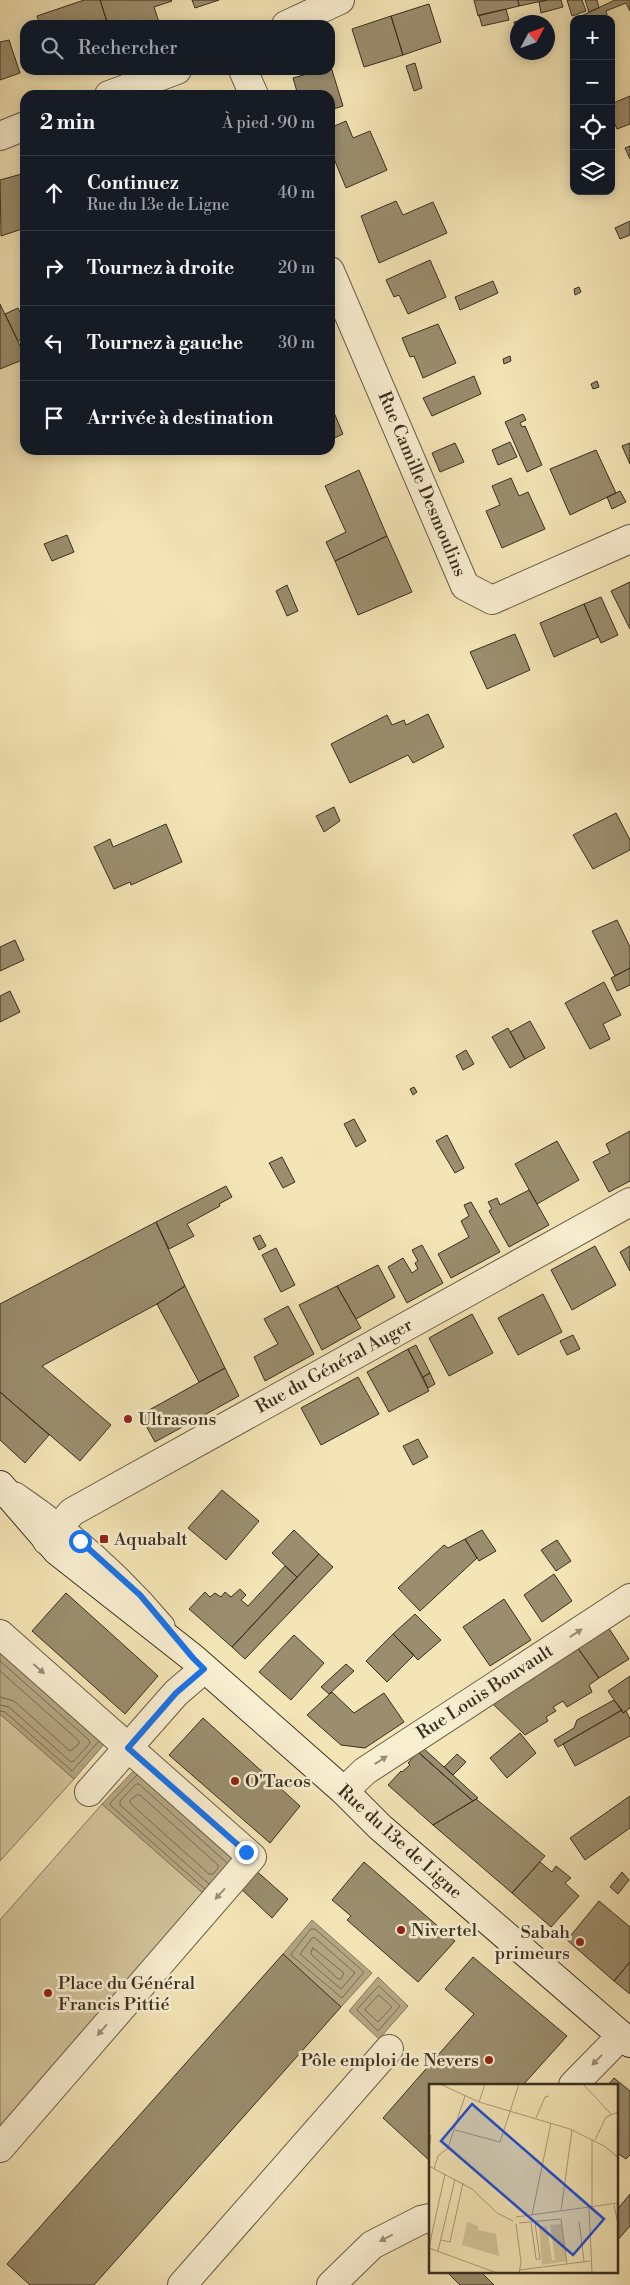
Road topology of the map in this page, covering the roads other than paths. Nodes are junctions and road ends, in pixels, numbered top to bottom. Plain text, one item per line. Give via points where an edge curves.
1 (340, 0) edge
2 (297, 20) edge
3 (163, 75) edge
4 (245, 75) edge
5 (123, 90) edge
6 (252, 90) edge
7 (20, 128) edge
8 (0, 136) edge
9 (335, 283) edge
10 (630, 539) edge
11 (630, 1202) edge
12 (0, 1481) edge
13 (0, 1485) edge
14 (0, 1516) edge
15 (55, 1539) junction
16 (630, 1598) edge
17 (1, 1637) edge
18 (198, 1664) junction
19 (128, 1748) junction
20 (344, 1791) junction
21 (88, 1792) dead end
22 (626, 2040) edge
23 (389, 2049) dead end
24 (574, 2084) edge
25 (0, 2148) edge
26 (429, 2218) edge
27 (182, 2285) edge
28 (331, 2285) edge

1 - 2 street
3 - 5 street
4 - 6 street
7 - 8 street
9 - 10 street, Rue Camille Desmoulins via 465,586 492,600
11 - 15 street, Rue du Général Auger via 72,1512
12 - 15 lane, Rue du 13e de Ligne
13 - 15 street, Rue du 13e de Ligne
14 - 15 street, Rue du 13e de Ligne
15 - 18 street, Rue du 13e de Ligne
20 -> 16 street, Rue Louis Bouvault via 365,1771
17 -> 19 street
18 - 19 street
18 - 20 street, Rue du 13e de Ligne
19 - 21 street
19 -> 25 street via 252,1857
20 - 22 street, Rue du 13e de Ligne via 380,1827
22 -> 24 street
23 - 27 street
26 -> 28 street via 372,2246

